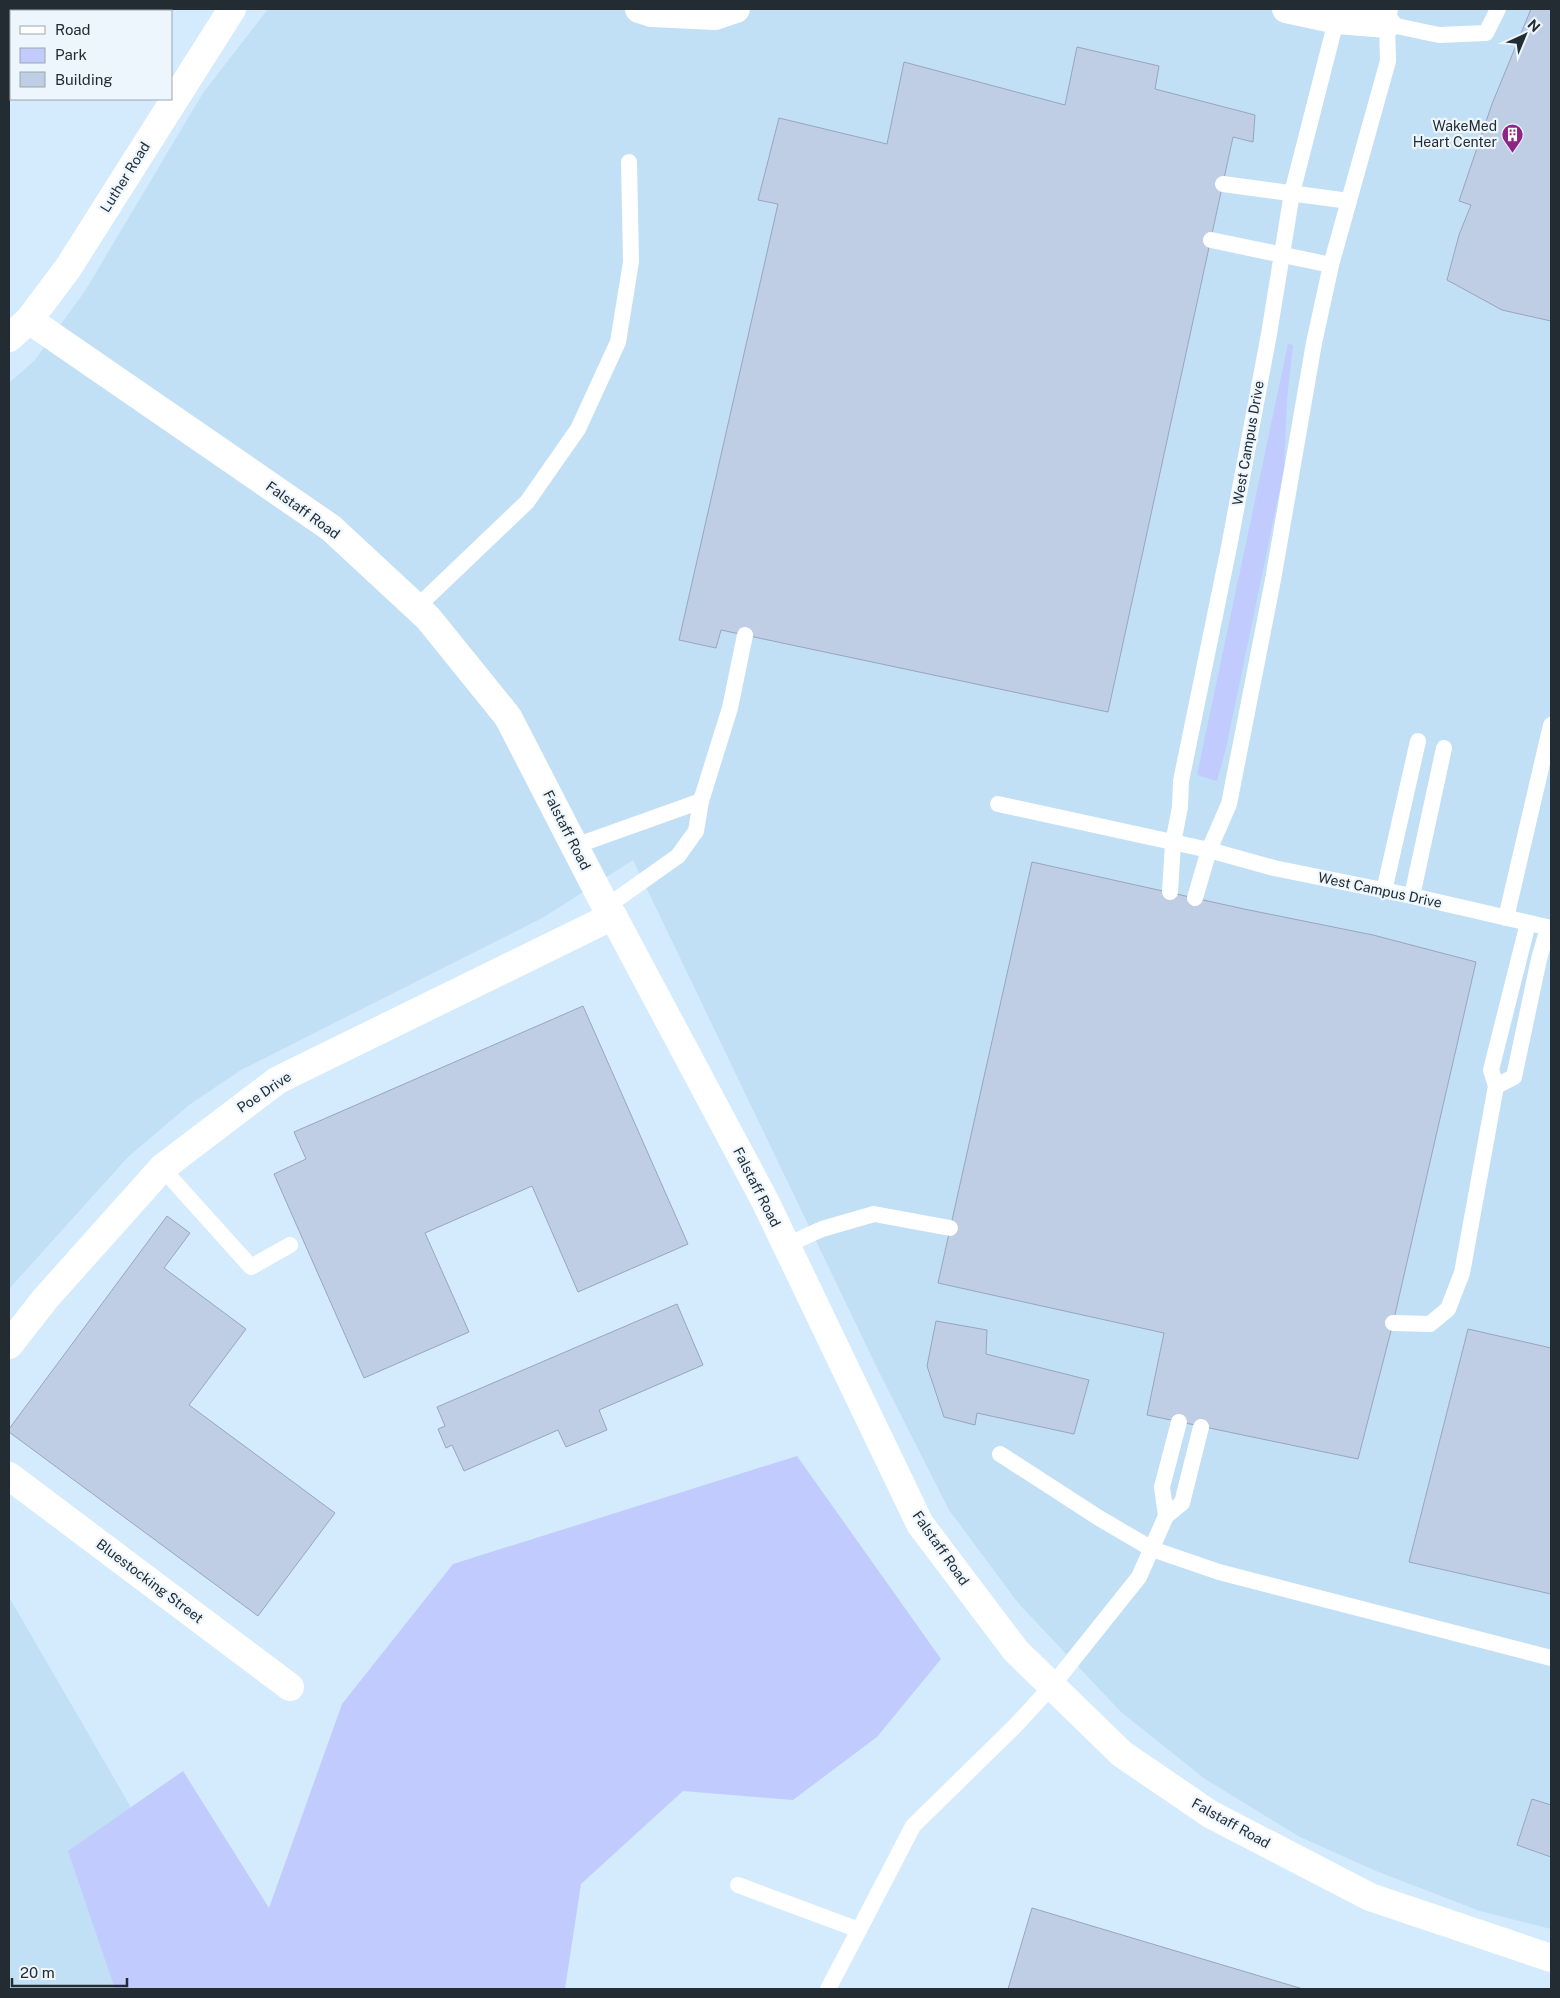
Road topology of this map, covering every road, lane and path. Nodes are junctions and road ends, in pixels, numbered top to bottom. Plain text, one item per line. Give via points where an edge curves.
1 (232, 9) edge
2 (639, 9) edge
3 (736, 9) edge
4 (1286, 9) edge
5 (1498, 9) edge
6 (1338, 14) edge
7 (1389, 17) edge
8 (629, 162) dead end
9 (1223, 184) dead end
10 (1292, 194) junction
11 (1349, 201) junction
12 (1211, 240) dead end
13 (1281, 254) junction
14 (1331, 265) junction
15 (29, 320) junction
16 (9, 338) edge
17 (417, 608) junction
18 (746, 635) dead end
19 (1551, 725) edge
20 (1418, 741) dead end
21 (1444, 748) dead end
22 (701, 801) junction
23 (998, 804) dead end
24 (1173, 843) junction
25 (575, 846) junction
26 (1209, 850) junction
27 (1384, 891) junction
28 (1170, 892) dead end
29 (1412, 896) junction
30 (1195, 898) dead end
31 (610, 911) junction
32 (1506, 918) junction
33 (1528, 923) junction
34 (1549, 928) edge
35 (1496, 1086) junction
36 (162, 1168) junction
37 (950, 1228) dead end
38 (290, 1245) dead end
39 (787, 1245) junction
40 (1393, 1323) dead end
41 (9, 1345) edge
42 (1179, 1422) dead end
43 (1201, 1427) dead end
44 (1000, 1454) dead end
45 (9, 1476) edge
46 (1166, 1516) junction
47 (1152, 1549) junction
48 (1551, 1658) edge
49 (1052, 1686) junction
50 (290, 1687) dead end
51 (738, 1885) dead end
52 (858, 1930) junction
53 (1551, 1958) edge
54 (828, 1989) edge

1 - 15 street, Luther Road via 68,268
2 - 3 street via 651,13 715,16
4 - 6 street
5 - 7 lane via 1486,33 1439,35
6 - 7 street
6 - 10 lane, West Campus Drive
7 - 11 lane via 1388,61
8 - 17 lane via 631,262 618,342 578,429 528,502
9 - 10 lane
10 - 11 lane
10 - 13 lane, West Campus Drive
11 - 14 lane
12 - 13 lane
13 - 14 lane
13 - 24 lane, West Campus Drive via 1229,547 1181,781
14 - 26 lane via 1229,804
15 - 16 street, Luther Road
15 - 17 street, Falstaff Road via 331,528
17 - 25 street, Falstaff Road via 508,717
18 - 22 lane via 730,708
19 - 32 lane
20 - 27 lane
21 - 29 lane
22 - 25 lane
22 - 31 lane via 696,831 678,856
23 - 24 lane
24 - 26 lane, West Campus Drive
24 - 28 lane
25 - 31 street, Falstaff Road
26 - 27 lane, West Campus Drive via 1274,868
26 - 30 lane
27 - 29 lane, West Campus Drive
29 - 32 lane, West Campus Drive
31 - 36 street, Poe Drive via 278,1080
31 - 39 street, Falstaff Road
32 - 33 lane, West Campus Drive
33 - 34 lane, West Campus Drive
33 - 35 lane via 1491,1070
34 - 35 lane via 1539,959 1514,1077
35 - 40 lane via 1462,1273 1448,1310 1430,1324
36 - 38 lane via 251,1267
36 - 41 street, Poe Drive via 45,1299
37 - 39 lane via 874,1214 822,1229
39 - 49 street, Falstaff Road via 920,1524 1016,1651
42 - 46 lane via 1162,1487
43 - 46 lane via 1182,1503
44 - 47 lane
45 - 50 street, Bluestocking Street
46 - 47 lane
47 - 48 lane via 1219,1572
47 - 49 lane via 1139,1577
49 - 52 lane via 913,1826
49 - 53 street, Falstaff Road via 1122,1754 1210,1814 1370,1897
51 - 52 lane
52 - 54 lane

